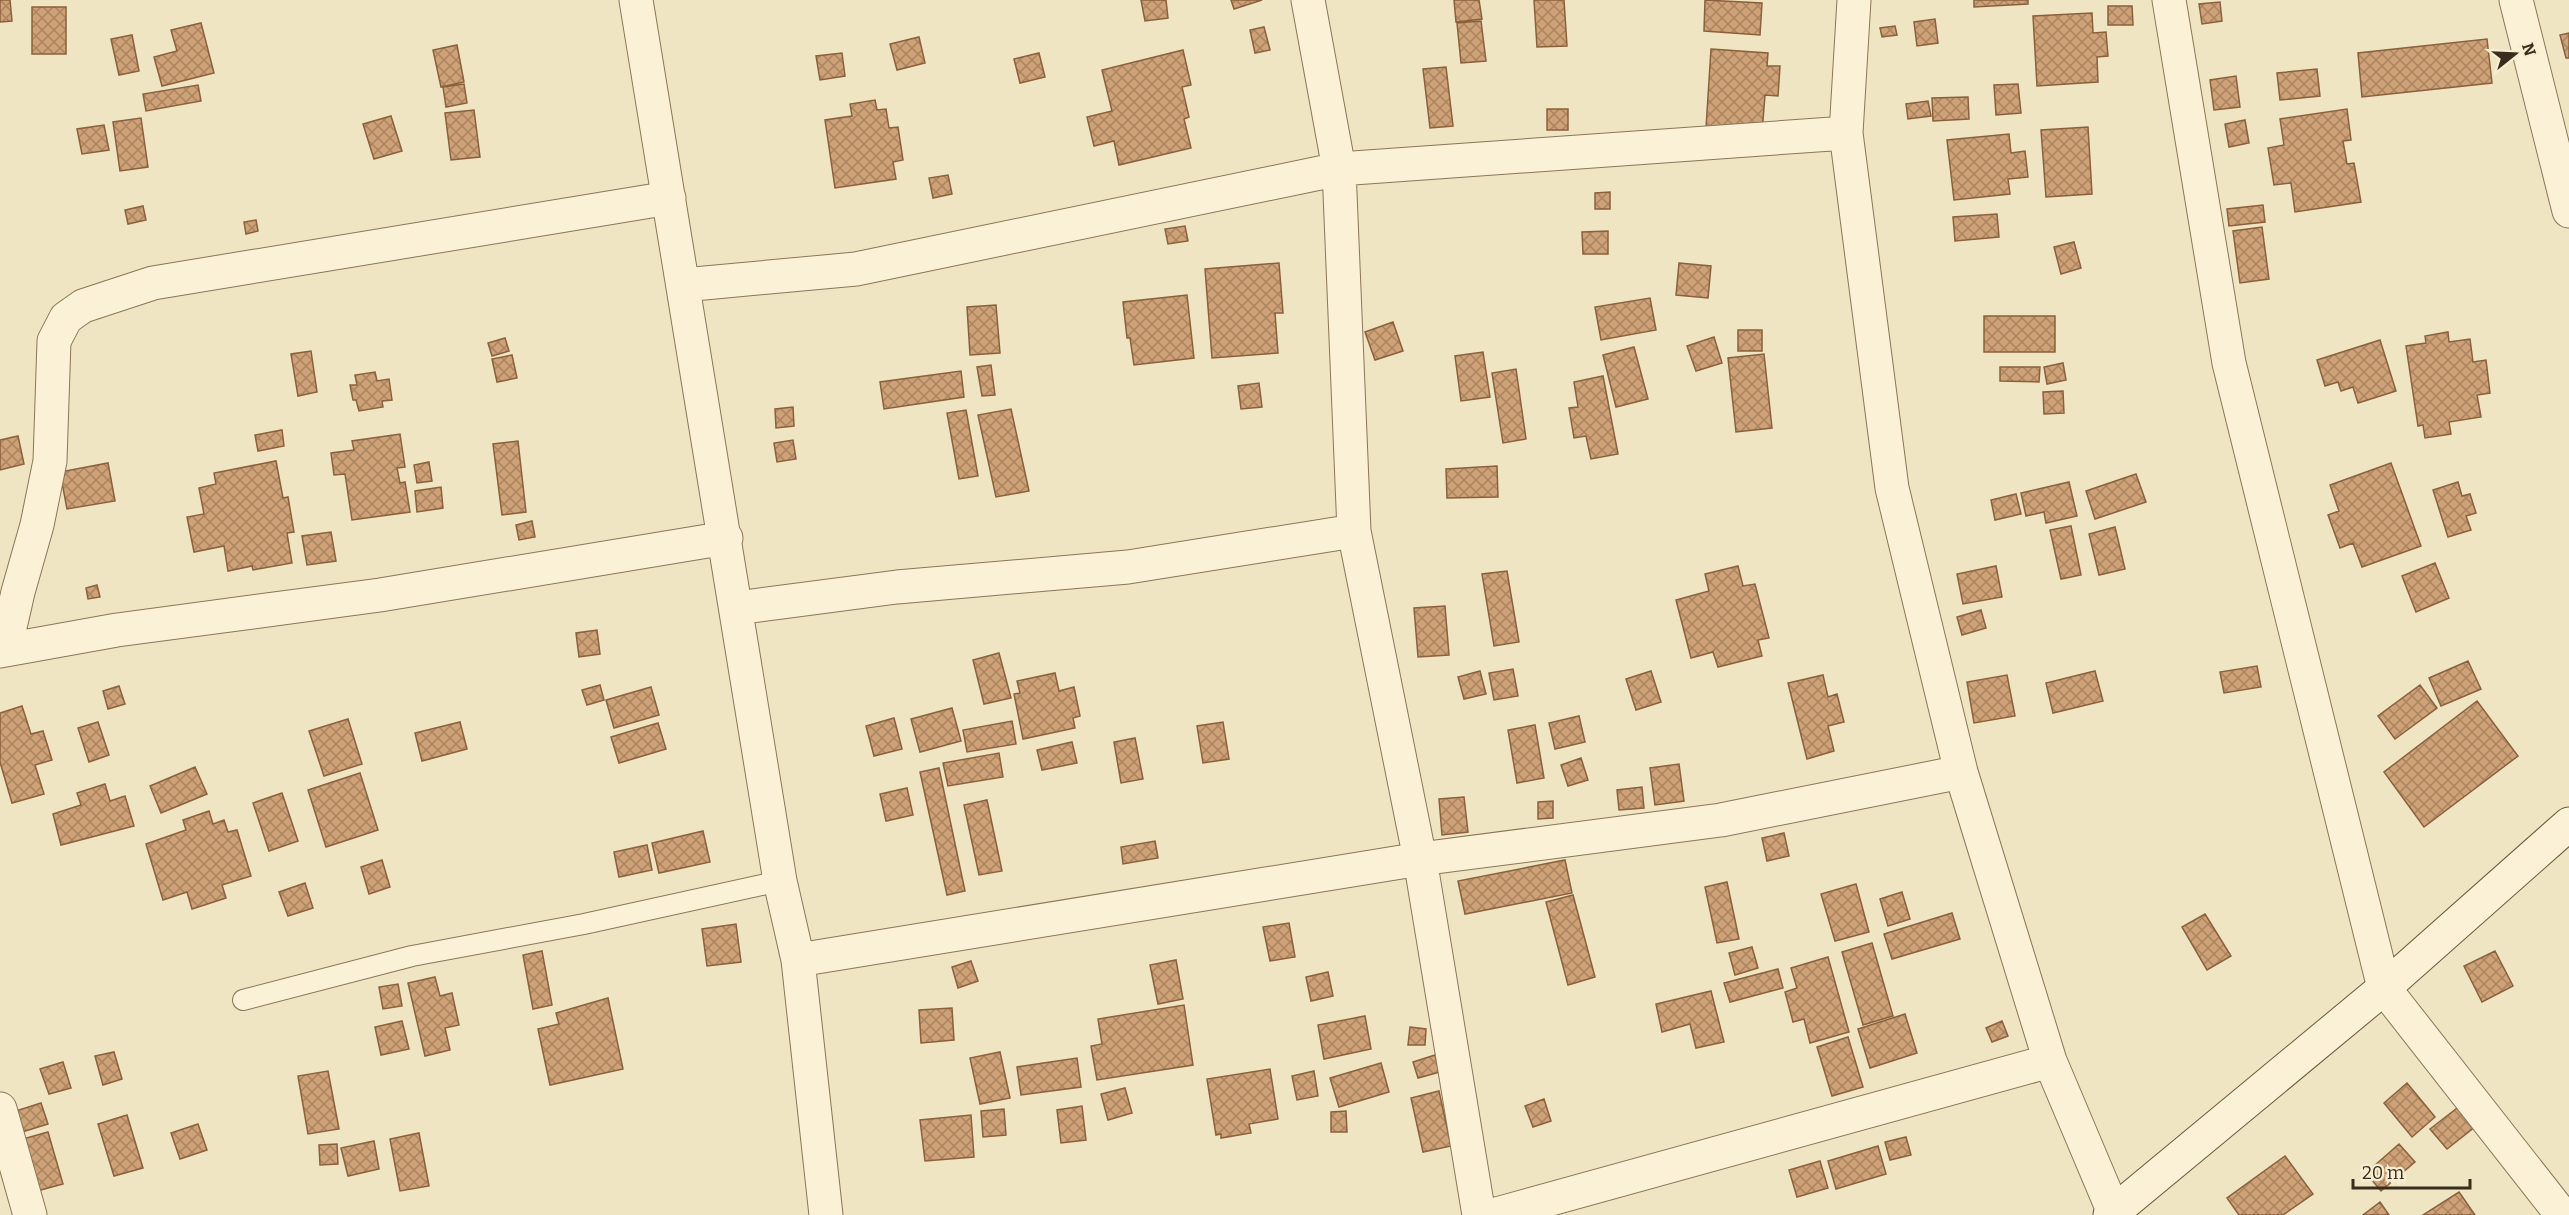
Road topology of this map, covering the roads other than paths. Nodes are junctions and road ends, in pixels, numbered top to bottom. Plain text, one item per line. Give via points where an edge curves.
1 (636, 0) edge
2 (1308, 0) edge
3 (1854, 0) edge
4 (2169, 0) edge
5 (2516, 0) edge
6 (1846, 133) junction
7 (1339, 170) junction
8 (669, 198) junction
9 (2569, 211) edge
10 (683, 285) junction
11 (1354, 531) junction
12 (726, 538) junction
13 (737, 608) junction
14 (2, 650) edge
15 (1961, 772) junction
16 (2569, 824) edge
17 (1420, 859) junction
18 (780, 881) junction
19 (798, 960) junction
20 (2384, 988) junction
21 (243, 1000) dead end
22 (2050, 1061) junction
23 (0, 1109) edge
24 (2112, 1214) edge
25 (30, 1215) edge
26 (826, 1215) edge
27 (1479, 1215) edge
28 (1493, 1215) edge
29 (2562, 1215) edge

1 - 8 street
2 - 7 street
3 - 6 street
4 - 20 street via 2229,363
5 - 9 street
6 - 7 street
6 - 15 street via 1892,488
7 - 10 street via 856,269
7 - 11 street
8 - 10 street
8 - 14 street via 153,283 83,306 66,318 54,341 50,461 37,525
10 - 12 street
11 - 13 street via 1128,567 897,587
11 - 17 street
12 - 13 street
12 - 14 street via 380,595 117,630
13 - 18 street
15 - 17 street via 1721,820
15 - 22 street
16 - 20 street
17 - 19 street
17 - 27 street
18 - 19 street
18 - 21 lane via 412,956
19 - 26 street
20 - 24 street
20 - 29 street
22 - 24 street
22 - 28 street
23 - 25 street

